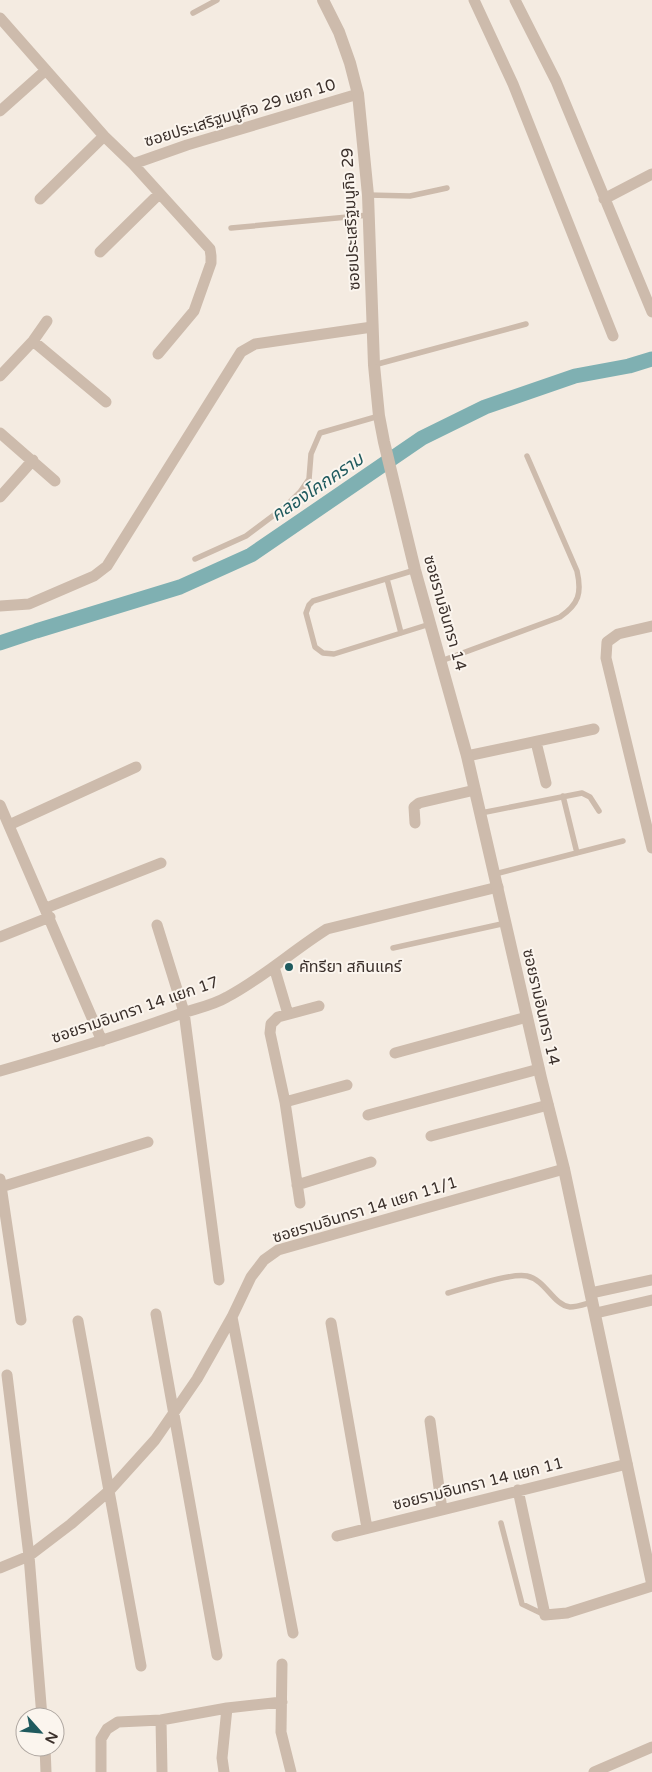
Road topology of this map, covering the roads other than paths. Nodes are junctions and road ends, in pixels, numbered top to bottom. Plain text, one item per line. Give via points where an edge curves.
1 (217, 0) edge
2 (323, 0) edge
3 (474, 0) edge
4 (515, 0) edge
5 (193, 13) dead end
6 (0, 18) edge
7 (46, 70) junction
8 (358, 94) junction
9 (0, 111) edge
10 (104, 136) junction
11 (133, 164) junction
12 (652, 174) edge
13 (447, 188) dead end
14 (159, 194) junction
15 (368, 195) junction
16 (40, 199) dead end
17 (604, 199) junction
18 (369, 215) junction
19 (231, 228) dead end
20 (100, 252) dead end
21 (652, 312) edge
22 (47, 321) dead end
23 (526, 324) dead end
24 (372, 327) junction
25 (613, 336) dead end
26 (33, 341) junction
27 (158, 354) dead end
28 (374, 365) junction
29 (0, 376) edge
30 (106, 402) dead end
31 (379, 416) junction
32 (0, 433) edge
33 (384, 442) joint
34 (527, 456) dead end
35 (33, 460) junction
36 (54, 481) dead end
37 (0, 497) edge
38 (195, 559) dead end
39 (415, 570) junction
40 (387, 579) junction
41 (0, 606) edge
42 (430, 624) junction
43 (652, 626) edge
44 (401, 633) junction
45 (441, 661) junction
46 (594, 729) dead end
47 (536, 742) junction
48 (467, 756) junction
49 (136, 767) dead end
50 (546, 783) dead end
51 (475, 790) junction
52 (563, 796) junction
53 (0, 805) edge
54 (599, 811) dead end
55 (480, 813) junction
56 (415, 824) dead end
57 (9, 825) junction
58 (623, 841) dead end
59 (652, 848) edge
60 (577, 853) junction
61 (161, 863) dead end
62 (496, 880) junction
63 (48, 913) junction
64 (506, 923) junction
65 (157, 925) dead end
66 (0, 937) edge
67 (393, 948) dead end
68 (274, 967) junction
69 (319, 1006) dead end
70 (184, 1012) junction
71 (288, 1014) junction
72 (527, 1017) junction
73 (102, 1041) junction
74 (395, 1053) dead end
75 (539, 1069) junction
76 (0, 1072) edge
77 (346, 1085) dead end
78 (284, 1102) junction
79 (548, 1105) junction
80 (368, 1115) dead end
81 (430, 1136) dead end
82 (148, 1142) dead end
83 (370, 1162) dead end
84 (564, 1169) junction
85 (1, 1183) edge
86 (297, 1185) junction
87 (300, 1203) dead end
88 (219, 1280) dead end
89 (652, 1280) edge
90 (448, 1293) dead end
91 (652, 1300) edge
92 (593, 1302) junction
93 (156, 1314) dead end
94 (232, 1317) junction
95 (21, 1320) dead end
96 (78, 1321) dead end
97 (331, 1323) dead end
98 (7, 1375) dead end
99 (174, 1415) junction
100 (430, 1421) dead end
101 (627, 1464) junction
102 (518, 1490) junction
103 (110, 1492) junction
104 (442, 1510) junction
105 (501, 1523) dead end
106 (367, 1528) junction
107 (337, 1536) dead end
108 (32, 1553) junction
109 (0, 1568) edge
110 (652, 1584) edge
111 (545, 1615) junction
112 (293, 1634) dead end
113 (217, 1655) dead end
114 (282, 1664) dead end
115 (141, 1666) dead end
116 (282, 1702) junction
117 (41, 1707) edge
118 (227, 1708) junction
119 (161, 1720) junction
120 (652, 1747) edge
121 (45, 1757) edge
122 (46, 1772) edge
123 (101, 1772) edge
124 (162, 1772) edge
125 (224, 1772) edge
126 (291, 1772) edge
127 (594, 1772) edge

1 - 5 lane
2 - 8 street, ซอยประเสริฐมนูกิจ 29 via 339,32
3 - 25 street via 513,84
4 - 17 street via 556,81
6 - 7 street
7 - 9 street
7 - 10 street
8 - 11 street, ซอยประเสริฐมนูกิจ 29 แยก 10
8 - 15 street, ซอยประเสริฐมนูกิจ 29
10 - 11 street
10 - 16 street
11 - 14 street
12 - 17 street
13 - 15 lane via 410,196
14 - 20 street
14 - 27 street via 210,249 212,256 194,311
15 - 18 street, ซอยประเสริฐมนูกิจ 29
17 - 21 street
18 - 19 lane
18 - 24 street, ซอยประเสริฐมนูกิจ 29
22 - 26 street
23 - 28 lane
24 - 28 street, ซอยประเสริฐมนูกิจ 29
24 - 41 street via 255,344 244,349 107,566 94,576 29,604
26 - 29 street
26 - 30 street
28 - 31 street, ซอยประเสริฐมนูกิจ 29
31 - 33 street, ซอยประเสริฐมนูกิจ 29
31 - 38 lane via 320,433 310,454 309,479 300,492 246,536
32 - 35 street
33 - 39 street, ซอยรามอินทรา 14
34 - 45 lane via 577,572 578,596 571,610 560,617
35 - 36 street
35 - 37 street
39 - 40 lane
39 - 42 street, ซอยรามอินทรา 14
40 - 44 lane
40 - 44 lane via 318,599 309,605 306,613 314,646 323,653 334,654
42 - 44 lane
42 - 45 street, ซอยรามอินทรา 14
43 - 59 street via 612,637 607,642 606,658
45 - 48 street, ซอยรามอินทรา 14
46 - 47 street
47 - 48 street
47 - 50 street
48 - 51 street, ซอยรามอินทรา 14
49 - 57 street
51 - 55 street, ซอยรามอินทรา 14
51 - 56 street via 419,803 414,807
52 - 54 lane via 587,794
52 - 55 lane
52 - 60 lane
53 - 57 street
55 - 62 street, ซอยรามอินทรา 14
57 - 63 street
58 - 60 lane
60 - 62 lane
61 - 63 street
62 - 64 street, ซอยรามอินทรา 14
62 - 68 street, ซอยรามอินทรา 14 แยก 17 via 327,929
63 - 66 street
63 - 73 street
64 - 67 lane
64 - 72 street, ซอยรามอินทรา 14
65 - 70 street
68 - 70 street, ซอยรามอินทรา 14 แยก 17 via 225,999
68 - 71 street
69 - 71 street
70 - 73 street, ซอยรามอินทรา 14 แยก 17
70 - 88 street
71 - 78 street via 271,1024 270,1033
72 - 74 street
72 - 75 street, ซอยรามอินทรา 14
73 - 76 street, ซอยรามอินทรา 14 แยก 17
75 - 79 street, ซอยรามอินทรา 14
75 - 80 street
77 - 78 street
78 - 86 street
79 - 81 street
79 - 84 street, ซอยรามอินทรา 14
82 - 85 street
83 - 86 street
84 - 92 street, ซอยรามอินทรา 14
84 - 94 street, ซอยรามอินทรา 14 แยก 11/1 via 278,1250 264,1260 251,1278
85 - 95 street
86 - 87 street
89 - 92 street
90 - 92 lane via 512,1276 527,1276 542,1284 566,1306
91 - 92 street
92 - 101 street, ซอยรามอินทรา 14
93 - 99 street
94 - 99 street, ซอยรามอินทรา 14 แยก 11/1
94 - 112 street
96 - 103 street
97 - 106 street
98 - 108 street
99 - 103 street, ซอยรามอินทรา 14 แยก 11/1
99 - 113 street
100 - 104 street
101 - 102 street, ซอยรามอินทรา 14 แยก 11
101 - 110 street, ซอยรามอินทรา 14
102 - 104 street, ซอยรามอินทรา 14 แยก 11
102 - 111 street
103 - 108 street, ซอยรามอินทรา 14 แยก 11/1
103 - 115 street
104 - 106 street, ซอยรามอินทรา 14 แยก 11
105 - 111 lane via 522,1604
106 - 107 street, ซอยรามอินทรา 14 แยก 11
108 - 109 street, ซอยรามอินทรา 14 แยก 11/1
108 - 117 street
110 - 111 street via 568,1613
114 - 116 street
116 - 118 street
116 - 126 street via 282,1732
118 - 119 street
118 - 125 street via 222,1758
119 - 123 street via 118,1722 107,1729 101,1739
119 - 124 street
120 - 127 street
121 - 122 street

